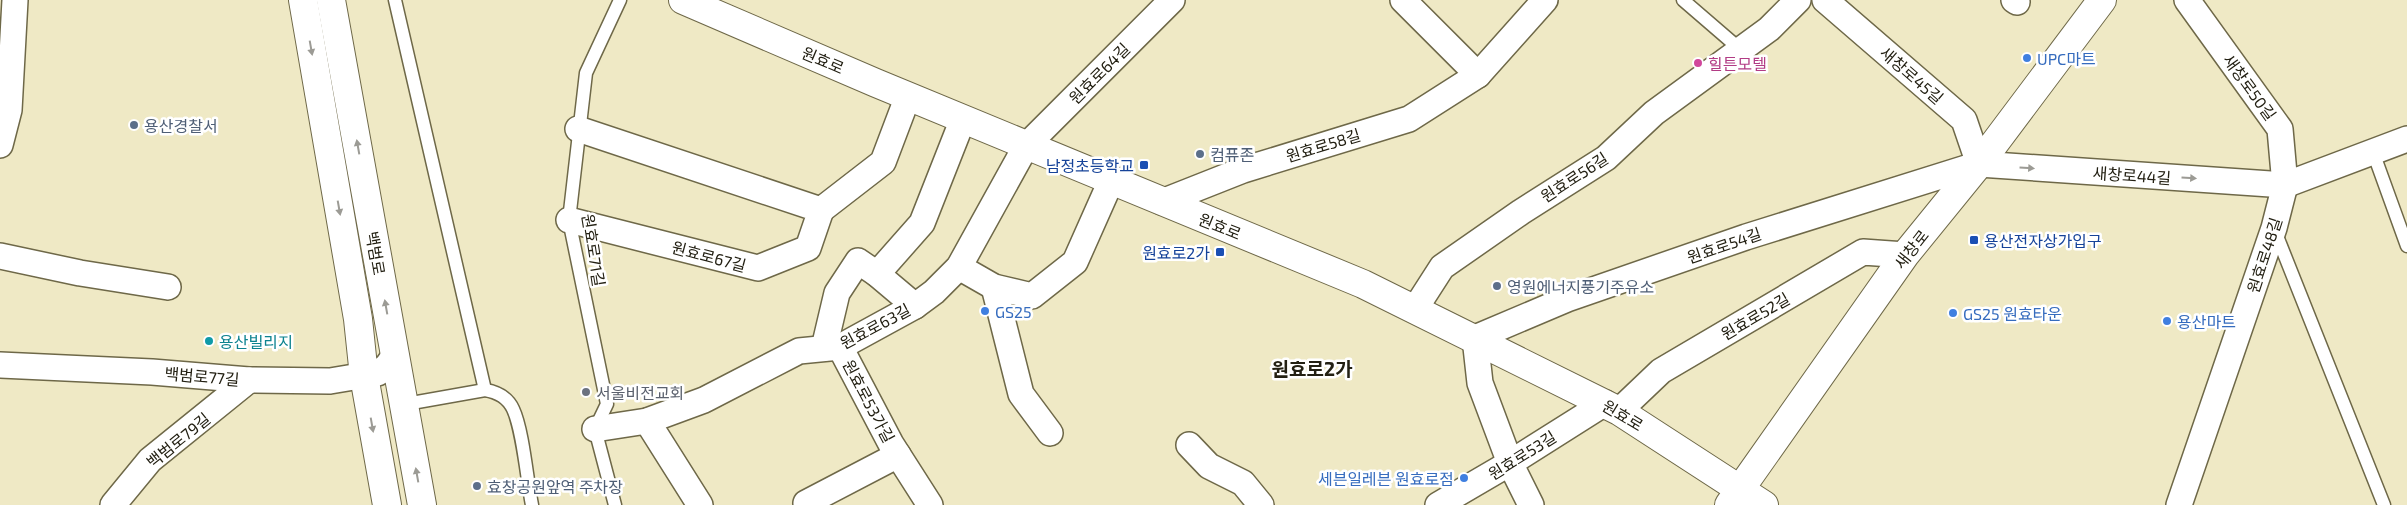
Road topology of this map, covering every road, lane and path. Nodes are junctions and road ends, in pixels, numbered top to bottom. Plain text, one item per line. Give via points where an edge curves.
1 (15, 0) edge
2 (302, 0) edge
3 (331, 0) edge
4 (395, 0) edge
5 (620, 0) edge
6 (682, 0) edge
7 (1172, 0) edge
8 (1403, 0) edge
9 (1683, 0) edge
10 (1798, 0) edge
11 (1825, 0) edge
12 (2102, 0) edge
13 (2187, 0) edge
14 (1541, 1) edge
15 (1741, 50) junction
16 (1478, 75) junction
17 (908, 96) junction
18 (963, 119) junction
19 (578, 129) junction
20 (2407, 139) edge
21 (0, 145) edge
22 (1026, 146) junction
23 (2373, 152) junction
24 (1979, 164) junction
25 (1111, 181) junction
26 (2285, 185) junction
27 (1162, 202) junction
28 (820, 210) junction
29 (570, 220) junction
30 (2274, 228) junction
31 (2407, 246) edge
32 (1905, 255) junction
33 (0, 256) edge
34 (959, 267) junction
35 (877, 274) junction
36 (168, 287) dead end
37 (994, 287) junction
38 (915, 306) junction
39 (1416, 309) junction
40 (1474, 338) junction
41 (832, 347) junction
42 (395, 355) junction
43 (0, 365) edge
44 (364, 376) junction
45 (249, 380) junction
46 (485, 390) junction
47 (406, 404) junction
48 (1612, 407) junction
49 (647, 421) junction
50 (595, 429) junction
51 (1050, 433) dead end
52 (412, 445) junction
53 (1189, 445) dead end
54 (898, 455) junction
55 (1510, 463) junction
56 (1734, 497) edge
57 (113, 505) edge
58 (386, 505) edge
59 (422, 505) edge
60 (532, 505) edge
61 (615, 505) edge
62 (700, 505) edge
63 (807, 505) edge
64 (930, 505) edge
65 (1261, 505) edge
66 (1438, 505) edge
67 (1530, 505) edge
68 (1764, 505) edge
69 (2179, 505) edge
70 (2384, 505) edge

1 - 21 street via 10,110
2 -> 44 main road, 백범로 via 358,319
42 -> 3 main road, 백범로
4 - 46 lane
5 - 19 lane, 원효로71길 via 586,73
6 - 17 main road, 원효로
7 - 22 street, 원효로64길
8 - 16 street
9 - 15 lane
10 - 15 street, 원효로56길
11 - 24 street, 새창로45길 via 1964,120
12 - 24 main road, 새창로
13 - 26 street, 새창로50길 via 2280,129
14 - 16 street, 원효로58길
15 - 39 street, 원효로56길 via 1654,113 1606,158 1442,267
16 - 27 street, 원효로58길 via 1409,119 1244,170
17 - 18 main road, 원효로
17 - 28 street via 883,162
18 - 22 main road, 원효로
18 - 35 street via 922,224
19 - 28 street
19 - 29 lane, 원효로71길
20 - 23 street
22 - 25 main road, 원효로
22 - 34 street, 원효로63길
23 - 26 street
23 - 31 lane
24 -> 26 street, 새창로44길
24 - 32 main road, 새창로
24 - 40 street, 원효로54길 via 1746,237 1567,299
25 - 27 main road, 원효로
25 - 37 street via 1075,262 1032,296
26 - 30 street, 원효로48길
27 - 39 main road, 원효로
28 - 29 street, 원효로67길 via 808,248 758,268
29 - 50 lane, 원효로71길 via 607,404
30 - 69 street, 원효로48길
30 - 70 lane
32 - 48 street, 원효로52길 via 1863,252 1661,371
32 - 56 main road, 새창로
33 - 36 street
34 - 37 street
34 - 38 street, 원효로63길
35 - 38 street
35 - 41 street via 858,261 837,293
37 - 51 street via 1021,394
38 - 41 street, 원효로63길
39 - 40 main road, 원효로
40 - 48 main road, 원효로
40 - 55 street via 1480,383
41 - 49 street, 원효로63길 via 799,351 704,400
41 - 54 street, 원효로53가길
42 - 44 street, 백범로77길 via 378,373
42 - 47 main road, 백범로
43 - 45 street, 백범로77길
44 - 45 street, 백범로77길 via 330,380
44 - 52 main road via 384,392 397,409
44 -> 58 main road, 백범로
45 - 57 street, 백범로79길 via 150,460
46 - 47 lane
46 - 60 lane via 499,395 512,408
47 - 52 main road, 백범로
48 - 55 street, 원효로53길
48 - 56 main road, 원효로
49 - 50 street, 원효로63길
49 - 62 street
50 - 61 lane
59 -> 52 main road, 백범로
53 - 65 street via 1209,466 1243,483
54 - 63 street, 원효로53가길
54 - 64 street, 원효로53가길
55 - 66 street, 원효로53길
55 - 67 street
56 - 68 main road, 원효로

